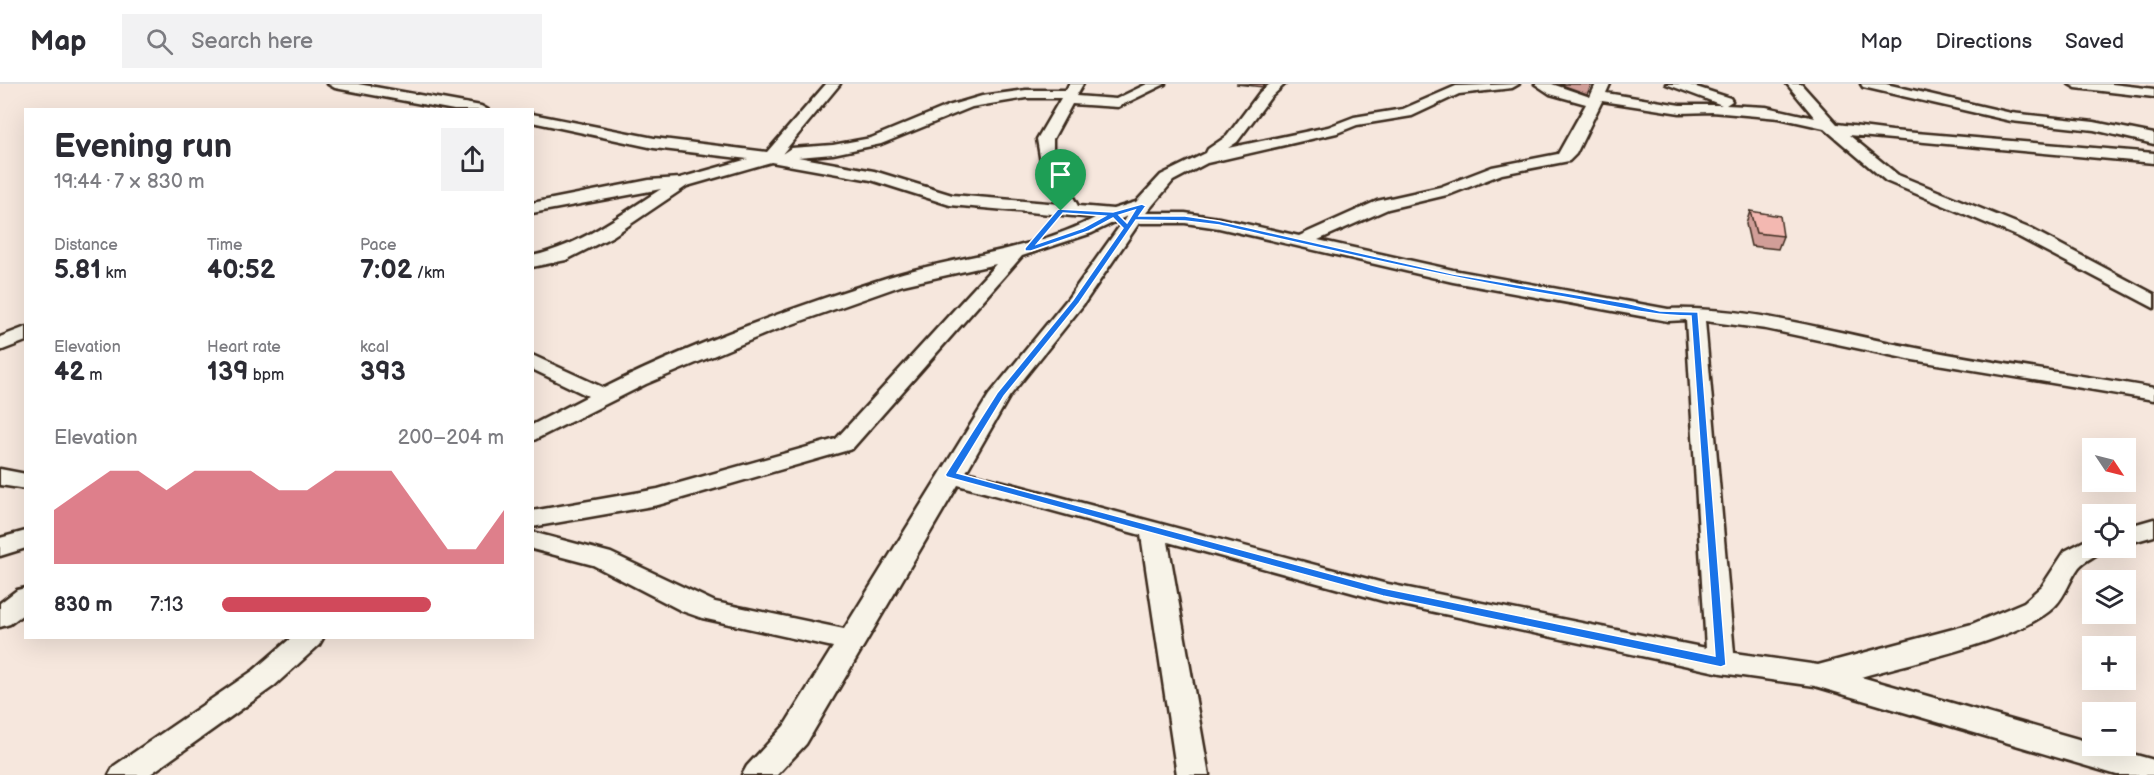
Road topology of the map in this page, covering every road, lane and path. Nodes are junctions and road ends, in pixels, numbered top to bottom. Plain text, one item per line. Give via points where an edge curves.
1 (335, 84) edge
2 (833, 84) edge
3 (1158, 84) edge
4 (1278, 84) edge
5 (1512, 84) edge
6 (1542, 84) edge
7 (1673, 84) edge
8 (1794, 84) edge
9 (1868, 84) edge
10 (2076, 84) edge
11 (1072, 93) edge
12 (2154, 93) edge
13 (1598, 94) edge
14 (470, 108) edge
15 (1780, 114) junction
16 (534, 118) edge
17 (1831, 127) junction
18 (2154, 140) edge
19 (772, 155) junction
20 (2154, 158) edge
21 (1202, 159) junction
22 (681, 183) junction
23 (534, 208) edge
24 (1067, 211) junction
25 (1129, 216) junction
26 (1299, 242) junction
27 (1021, 252) junction
28 (534, 262) edge
29 (2154, 302) edge
30 (1695, 314) junction
31 (24, 334) edge
32 (0, 345) edge
33 (534, 362) edge
34 (2154, 394) edge
35 (604, 396) junction
36 (534, 433) edge
37 (950, 475) junction
38 (0, 477) edge
39 (24, 482) edge
40 (534, 519) edge
41 (2154, 527) edge
42 (1153, 531) junction
43 (2136, 533) edge
44 (24, 540) edge
45 (534, 541) edge
46 (0, 547) edge
47 (2082, 553) edge
48 (24, 599) edge
49 (0, 617) edge
50 (308, 639) edge
51 (850, 641) junction
52 (1721, 662) junction
53 (1815, 675) junction
54 (2154, 773) edge
55 (125, 775) edge
56 (758, 775) edge
57 (1193, 775) edge

1 - 14 street
2 - 19 street
3 - 11 street via 1118,103
4 - 21 street via 1232,139
5 - 21 street via 1456,90 1407,113 1354,121 1332,130
6 - 13 street via 1555,91
7 - 15 street
8 - 17 street
9 - 18 street via 2011,117 2094,126
10 - 12 street
11 - 19 street via 987,100 952,109 900,133 867,142 834,150
11 - 24 street via 1045,139
13 - 15 street via 1680,109
13 - 26 street via 1563,158 1498,170 1445,191 1383,205
15 - 17 street
16 - 19 street via 654,143
17 - 20 street via 1903,137
17 - 29 street via 1892,178 2025,233
19 - 22 street
19 - 24 street via 874,176 950,200
21 - 25 street via 1167,178
22 - 23 street via 649,185
22 - 28 street via 607,232 560,256
24 - 25 street
24 - 27 street
25 - 26 street via 1203,220
25 - 27 street
25 - 37 street via 1076,301 1000,394
26 - 30 street via 1453,276 1660,314
27 - 35 street via 897,281 841,299
27 - 40 street via 844,444 658,497
30 - 34 street via 1766,323 1924,356
30 - 52 street
31 - 32 street
33 - 35 street
35 - 36 street
37 - 42 street
37 - 51 street
38 - 39 street
41 - 43 street
42 - 52 street via 1383,592
42 - 57 street
44 - 46 street
45 - 51 street via 602,559 712,611
47 - 53 street via 2065,565 2045,600 2023,614 1950,642 1842,672
48 - 49 street
50 - 55 street via 264,678
51 - 56 street via 795,735
52 - 53 street
53 - 54 street

